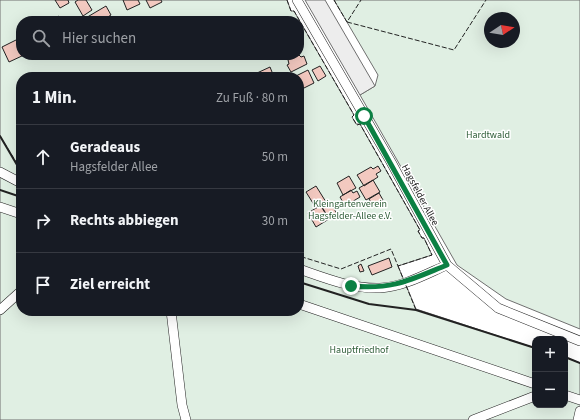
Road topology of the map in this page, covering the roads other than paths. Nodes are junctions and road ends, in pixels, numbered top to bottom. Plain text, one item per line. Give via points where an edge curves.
1 (297, 0) edge
2 (0, 172) edge
3 (16, 180) edge
4 (0, 208) edge
5 (16, 213) edge
6 (447, 265) junction
7 (304, 271) edge
8 (16, 296) edge
9 (304, 306) edge
10 (0, 310) edge
11 (172, 316) edge
12 (580, 341) edge
13 (532, 383) edge
14 (568, 396) edge
15 (532, 397) edge
16 (580, 400) edge
17 (580, 410) edge
18 (186, 420) edge
19 (473, 420) edge
20 (578, 420) edge

1 - 6 lane, Hagsfelder Allee via 391,162
2 - 3 lane
4 - 5 lane
6 - 7 lane via 405,282 381,288 351,286
6 - 12 lane, Hagsfelder Allee via 498,308
8 - 10 lane
9 - 13 lane
11 - 18 lane
14 - 16 lane
15 - 19 lane
17 - 20 lane

